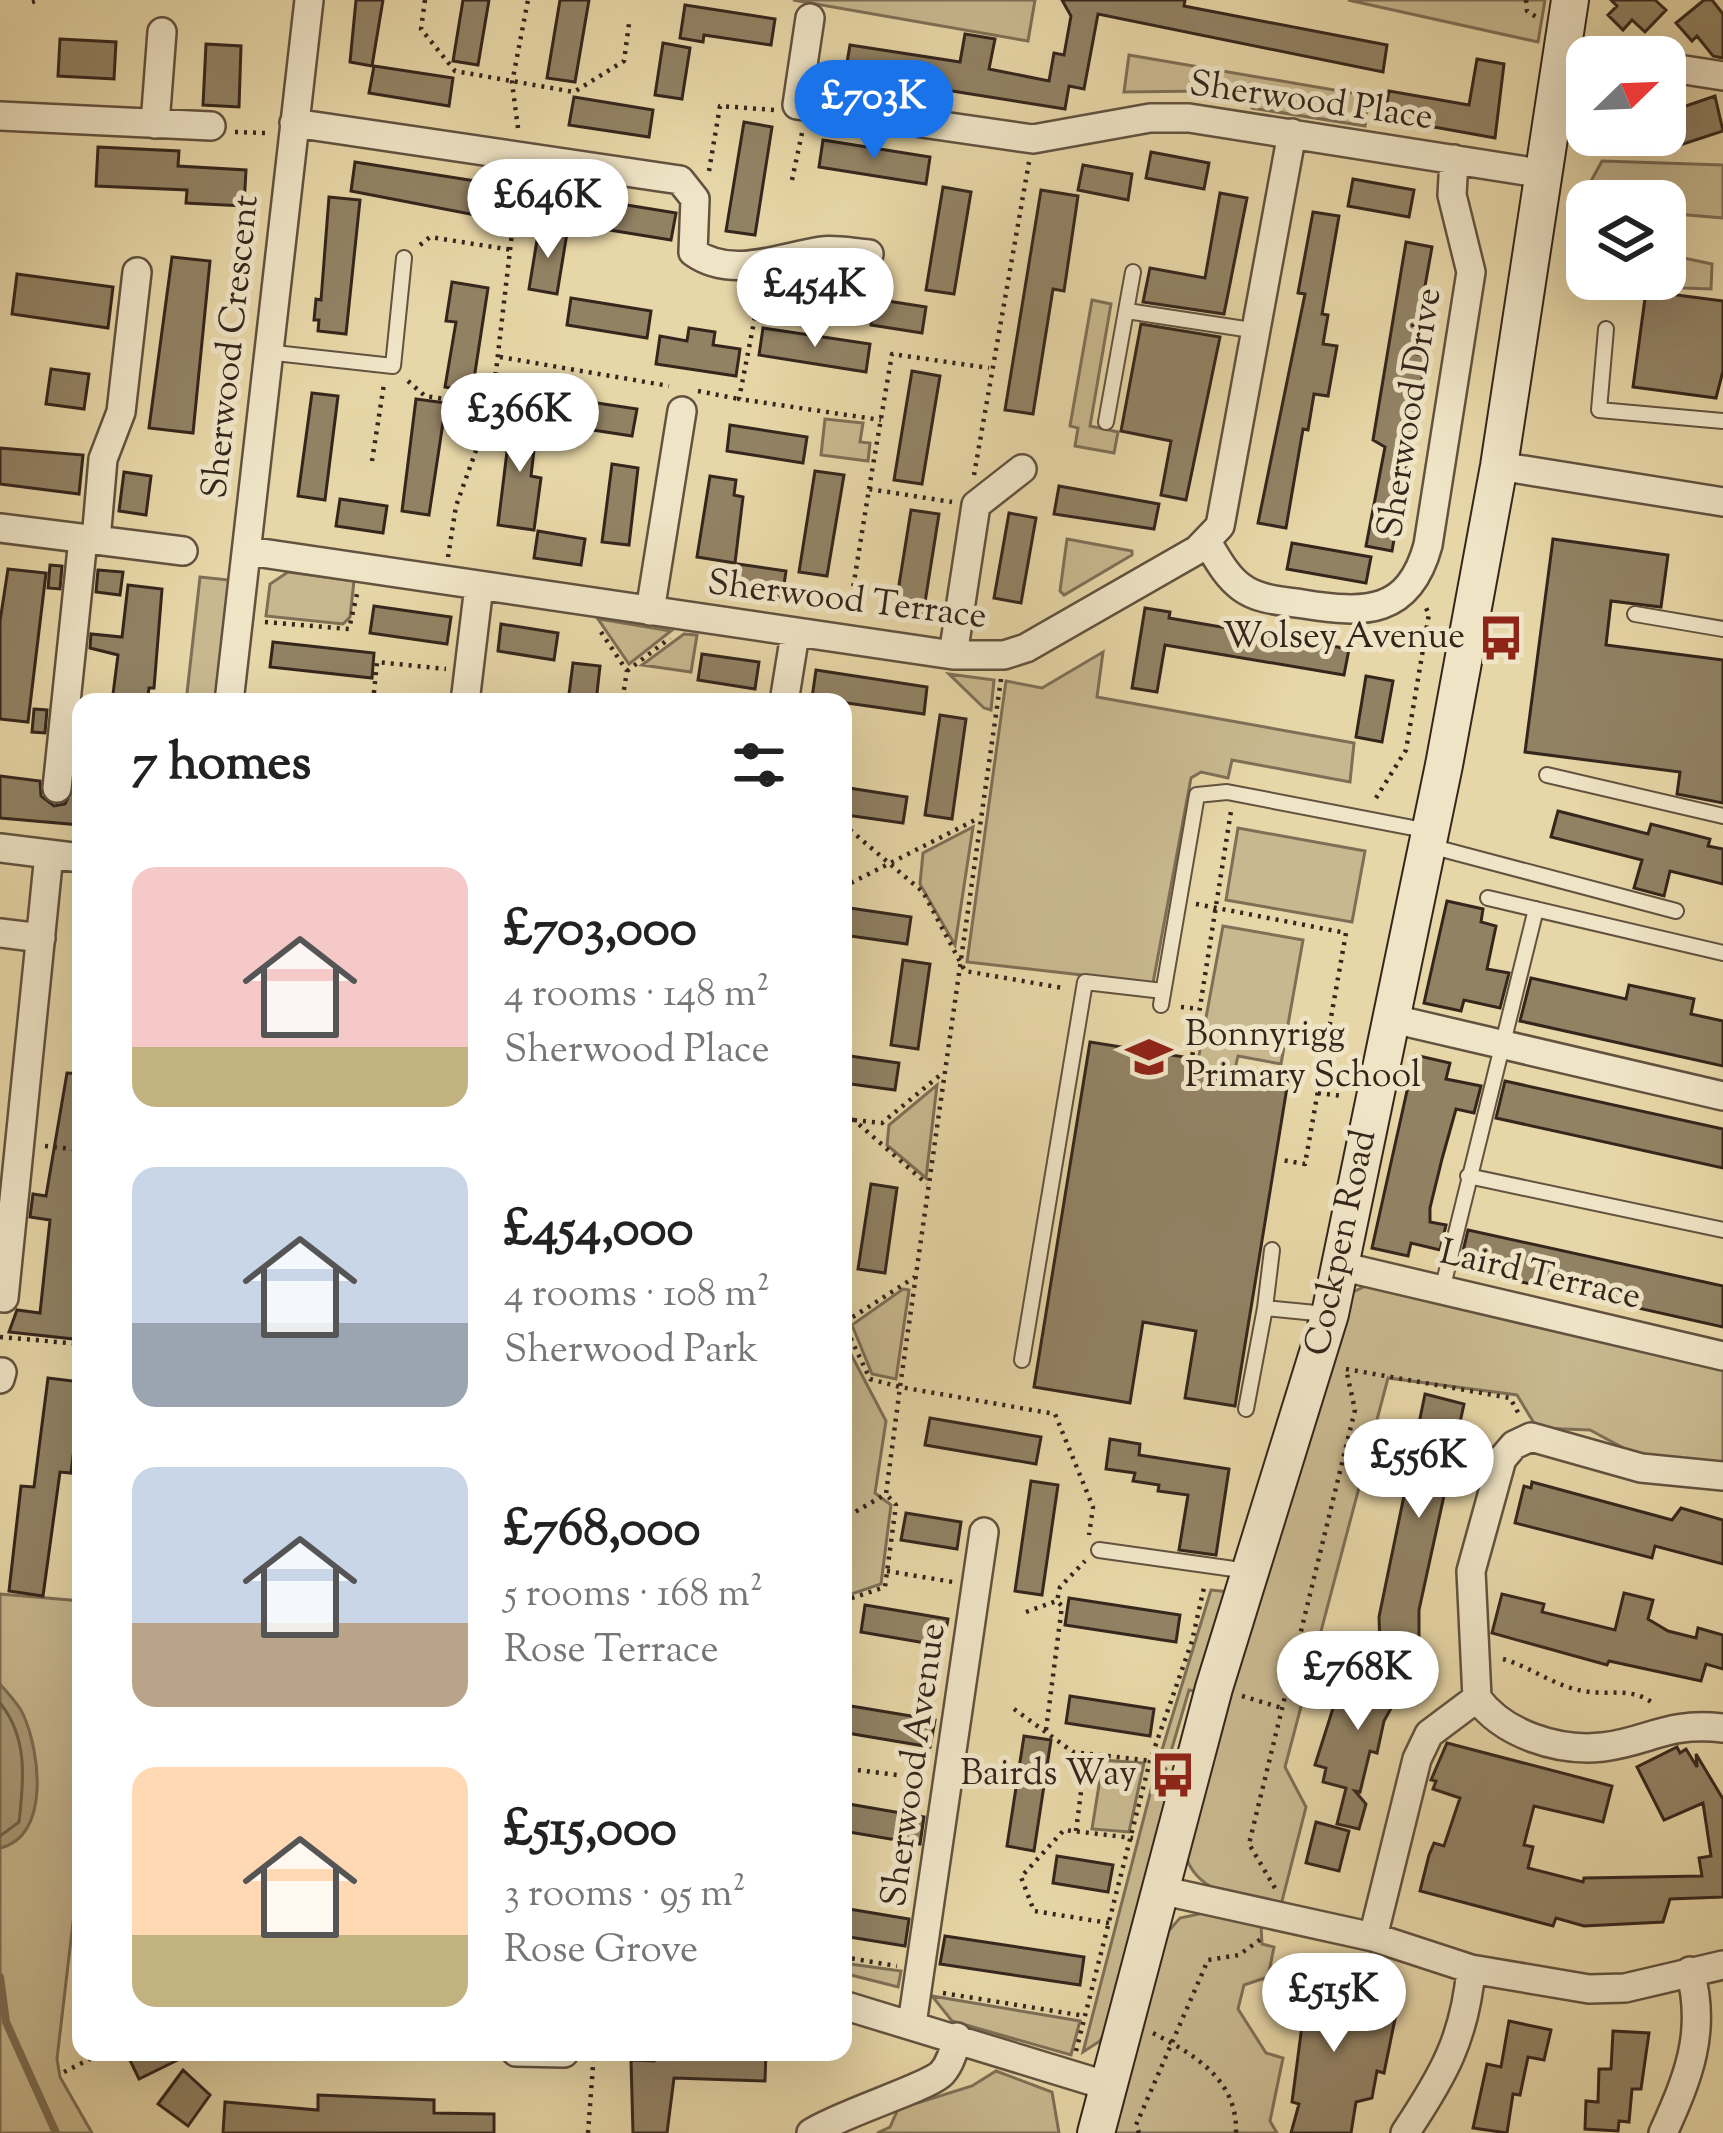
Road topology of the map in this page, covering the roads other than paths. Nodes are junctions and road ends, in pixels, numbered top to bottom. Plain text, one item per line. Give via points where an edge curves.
1 (310, 0) edge
2 (1570, 0) edge
3 (810, 18) dead end
4 (162, 32) dead end
5 (1575, 36) edge
6 (1686, 70) edge
7 (1723, 76) edge
8 (1566, 98) edge
9 (0, 116) edge
10 (294, 123) junction
11 (155, 124) junction
12 (211, 126) dead end
13 (1292, 133) junction
14 (1454, 159) junction
15 (1545, 174) junction
16 (868, 254) dead end
17 (404, 258) road end
18 (137, 272) dead end
19 (1133, 272) dead end
20 (1126, 310) junction
21 (1606, 329) dead end
22 (1258, 331) junction
23 (266, 352) junction
24 (682, 411) dead end
25 (1106, 422) dead end
26 (1723, 422) edge
27 (1498, 466) junction
28 (1022, 469) dead end
29 (1722, 496) edge
30 (0, 529) edge
31 (90, 540) junction
32 (1208, 542) junction
33 (183, 551) dead end
34 (248, 551) junction
35 (479, 586) junction
36 (650, 611) junction
37 (1635, 614) dead end
38 (1723, 628) edge
39 (794, 634) junction
40 (953, 655) junction
41 (230, 693) edge
42 (467, 693) edge
43 (785, 693) edge
44 (1547, 775) dead end
45 (57, 788) dead end
46 (1723, 816) edge
47 (1427, 838) junction
48 (0, 848) edge
49 (49, 854) junction
50 (72, 857) edge
51 (1488, 898) dead end
52 (1536, 909) junction
53 (1676, 911) dead end
54 (0, 933) edge
55 (41, 938) junction
56 (1723, 953) edge
57 (1389, 1018) junction
58 (1502, 1044) junction
59 (1723, 1096) edge
60 (9, 1152) edge
61 (1468, 1176) junction
62 (1723, 1231) edge
63 (1272, 1250) dead end
64 (1340, 1266) junction
65 (1442, 1290) junction
66 (4, 1298) dead end
67 (1265, 1308) junction
68 (1333, 1342) junction
69 (1723, 1356) edge
70 (1022, 1360) dead end
71 (1246, 1408) dead end
72 (1723, 1476) edge
73 (984, 1532) dead end
74 (1102, 1558) road end
75 (1250, 1581) junction
76 (1477, 1698) junction
77 (1723, 1728) edge
78 (1160, 1890) junction
79 (1373, 1937) junction
80 (1723, 1965) edge
81 (1471, 1969) junction
82 (1690, 1971) junction
83 (852, 2007) edge
84 (912, 2024) junction
85 (958, 2037) junction
86 (1108, 2086) junction
87 (811, 2133) edge
88 (1096, 2133) edge
89 (1405, 2133) edge
90 (1663, 2133) edge

1 - 10 street, Sherwood Crescent
2 - 5 main road, Cockpen Road
3 - 13 street, Sherwood Place via 797,105 1033,139 1150,118
4 - 11 street
6 - 7 street
8 - 15 main road, Cockpen Road
9 - 11 street
10 - 16 street via 680,180 695,199 693,252 761,267 824,250
10 - 23 street, Sherwood Crescent
11 - 12 street
13 - 14 street, Sherwood Place
13 - 22 street
14 - 15 street, Sherwood Place
14 - 32 street, Sherwood Drive via 1452,195 1471,272 1428,545 1412,585 1352,612 1259,597 1230,577
15 - 27 main road, Cockpen Road
17 - 23 lane via 393,366
18 - 31 street via 121,412 103,459
19 - 20 lane
20 - 22 lane
20 - 25 lane
21 - 26 lane via 1599,410
22 - 32 street via 1226,510
23 - 34 street, Sherwood Crescent
24 - 36 street
27 - 29 street
27 - 47 main road, Cockpen Road
28 - 40 street via 976,505
30 - 31 street
31 - 33 street
31 - 45 street
32 - 40 street, Sherwood Terrace via 1050,635 1004,655
34 - 35 street, Sherwood Terrace
34 - 41 street, Sherwood Crescent
35 - 36 street, Sherwood Terrace
35 - 42 street
36 - 39 street, Sherwood Terrace
37 - 38 lane
39 - 40 street, Sherwood Terrace
39 - 43 street
44 - 46 lane
47 - 53 lane
47 - 57 main road, Cockpen Road
47 - 70 lane via 1363,818 1234,794 1197,795 1162,998 1085,982
48 - 49 street
49 - 50 street
49 - 55 street
51 - 52 lane
52 - 56 lane
52 - 58 lane
54 - 55 street
55 - 60 street
57 - 58 street
57 - 64 main road, Cockpen Road
58 - 59 street
58 - 61 lane
60 - 66 street
61 - 62 lane
61 - 65 lane
63 - 67 lane
64 - 65 street, Laird Terrace
64 - 68 main road, Cockpen Road
65 - 69 street, Laird Terrace
67 - 68 lane
67 - 71 lane
68 - 75 main road, Cockpen Road
72 - 76 street via 1641,1468 1532,1437 1514,1444 1502,1459 1469,1595
73 - 84 street, Sherwood Avenue via 968,1585 951,1781
74 - 75 lane
75 - 78 main road, Cockpen Road
76 - 77 street via 1507,1729 1597,1748 1680,1726
76 - 79 street via 1429,1734 1417,1759
78 - 79 street
78 - 86 main road, Cockpen Road
79 - 81 street
80 - 82 street
81 - 82 street via 1589,1989
81 - 89 street via 1466,2022
82 - 90 street via 1698,2034
83 - 84 street
84 - 85 street
85 - 86 street
85 - 87 street via 932,2081
86 - 88 main road, Cockpen Road

